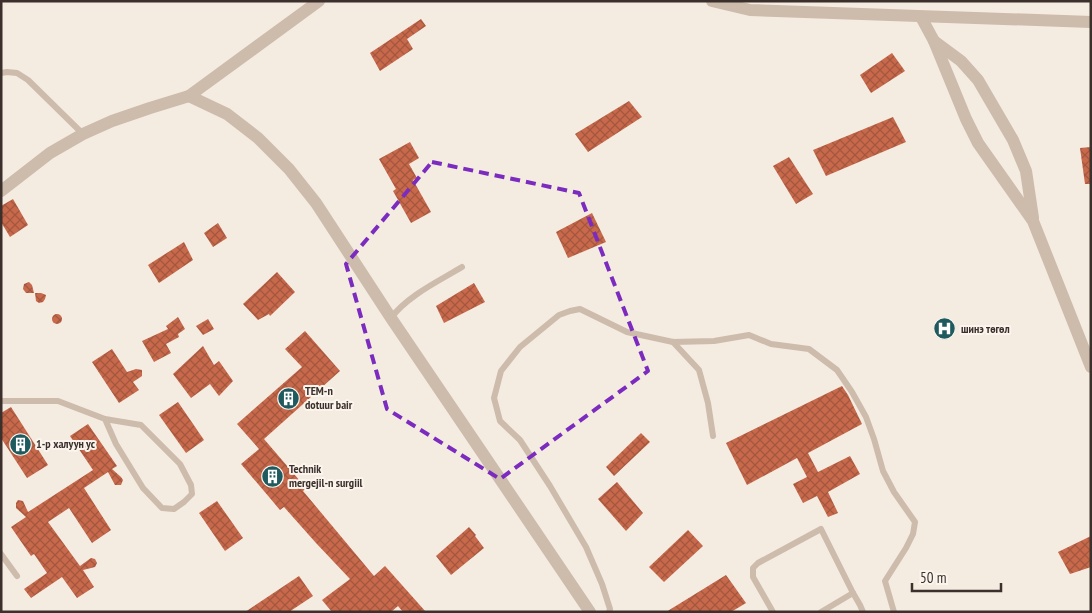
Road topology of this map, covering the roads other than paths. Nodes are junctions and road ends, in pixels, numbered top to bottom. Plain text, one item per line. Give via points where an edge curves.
1 (319, 1) edge
2 (712, 1) edge
3 (921, 17) junction
4 (1091, 22) edge
5 (934, 41) junction
6 (1, 73) edge
7 (189, 96) junction
8 (83, 134) junction
9 (1, 191) edge
10 (1033, 221) junction
11 (462, 267) dead end
12 (391, 318) junction
13 (674, 342) junction
14 (1091, 367) edge
15 (1, 401) edge
16 (105, 419) junction
17 (712, 436) dead end
18 (1, 554) edge
19 (16, 576) dead end
20 (853, 593) junction
21 (584, 610) edge
22 (609, 612) edge
23 (773, 612) edge
24 (821, 612) edge
25 (863, 612) edge
26 (894, 612) edge

1 - 7 street
2 - 3 street via 750,10
3 - 4 street
3 - 5 street
5 - 10 street via 978,143
5 - 10 street via 961,61 978,80 1013,140 1026,172
6 - 8 lane via 17,73 28,80
7 - 8 street
7 - 12 street via 226,114 258,138 289,169 316,203
8 - 9 street via 50,153
10 - 14 street
11 - 12 lane via 405,302
12 - 21 street
13 - 17 lane via 698,370 708,402
13 - 22 lane via 627,332 580,309 570,311 520,347 501,371 494,398 500,421 520,440 586,547 602,584
13 - 26 lane via 749,336 770,344 809,349 837,370 866,417 883,471 915,522 906,548 885,582
15 - 16 lane via 58,401
16 - 16 lane via 141,425 180,464 192,494 174,509 162,508 143,488
18 - 19 lane
20 - 23 lane via 821,529 753,568 753,577
20 - 24 lane
20 - 25 lane

